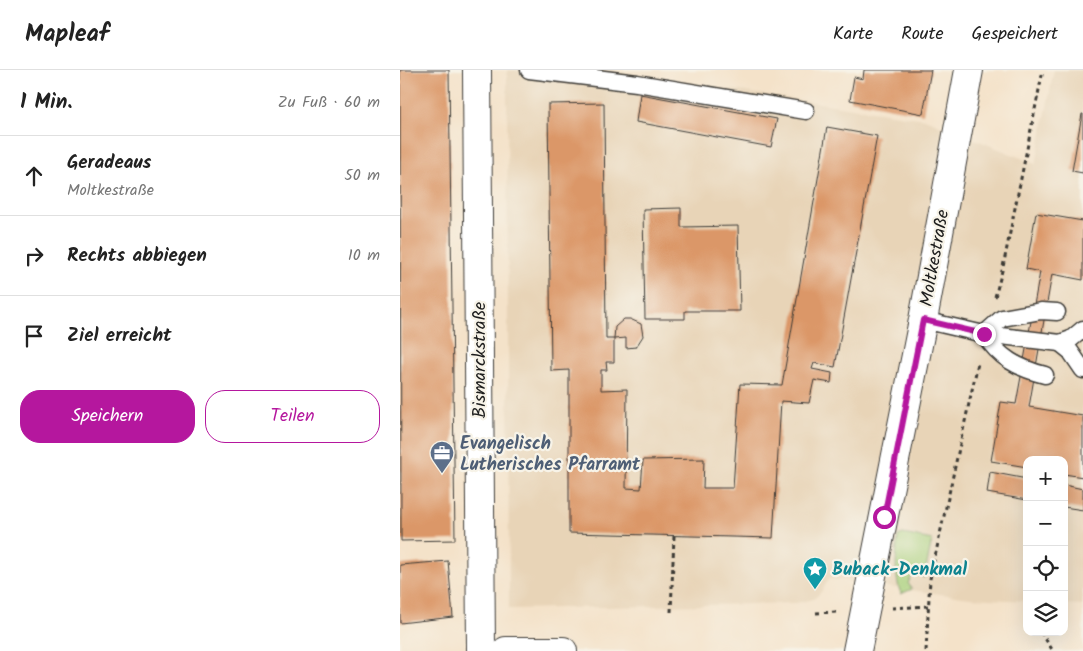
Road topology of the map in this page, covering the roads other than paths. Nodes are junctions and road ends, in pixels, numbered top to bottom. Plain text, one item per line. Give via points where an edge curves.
1 (477, 70) edge
2 (529, 70) edge
3 (968, 70) edge
4 (806, 111) dead end
5 (1057, 312) dead end
6 (923, 320) junction
7 (1083, 329) edge
8 (984, 334) junction
9 (1060, 343) junction
10 (1083, 370) edge
11 (1045, 375) dead end
12 (481, 651) edge
13 (506, 651) edge
14 (563, 651) edge
15 (858, 651) edge

1 - 12 main road, Bismarckstraße
2 - 4 lane via 637,83
3 - 6 main road, Moltkestraße
5 - 8 lane via 1041,311 1002,318
6 - 8 lane
6 - 15 main road, Moltkestraße
7 - 9 lane
8 - 9 lane
8 - 11 lane via 1005,359
9 - 10 lane
13 - 14 main road

